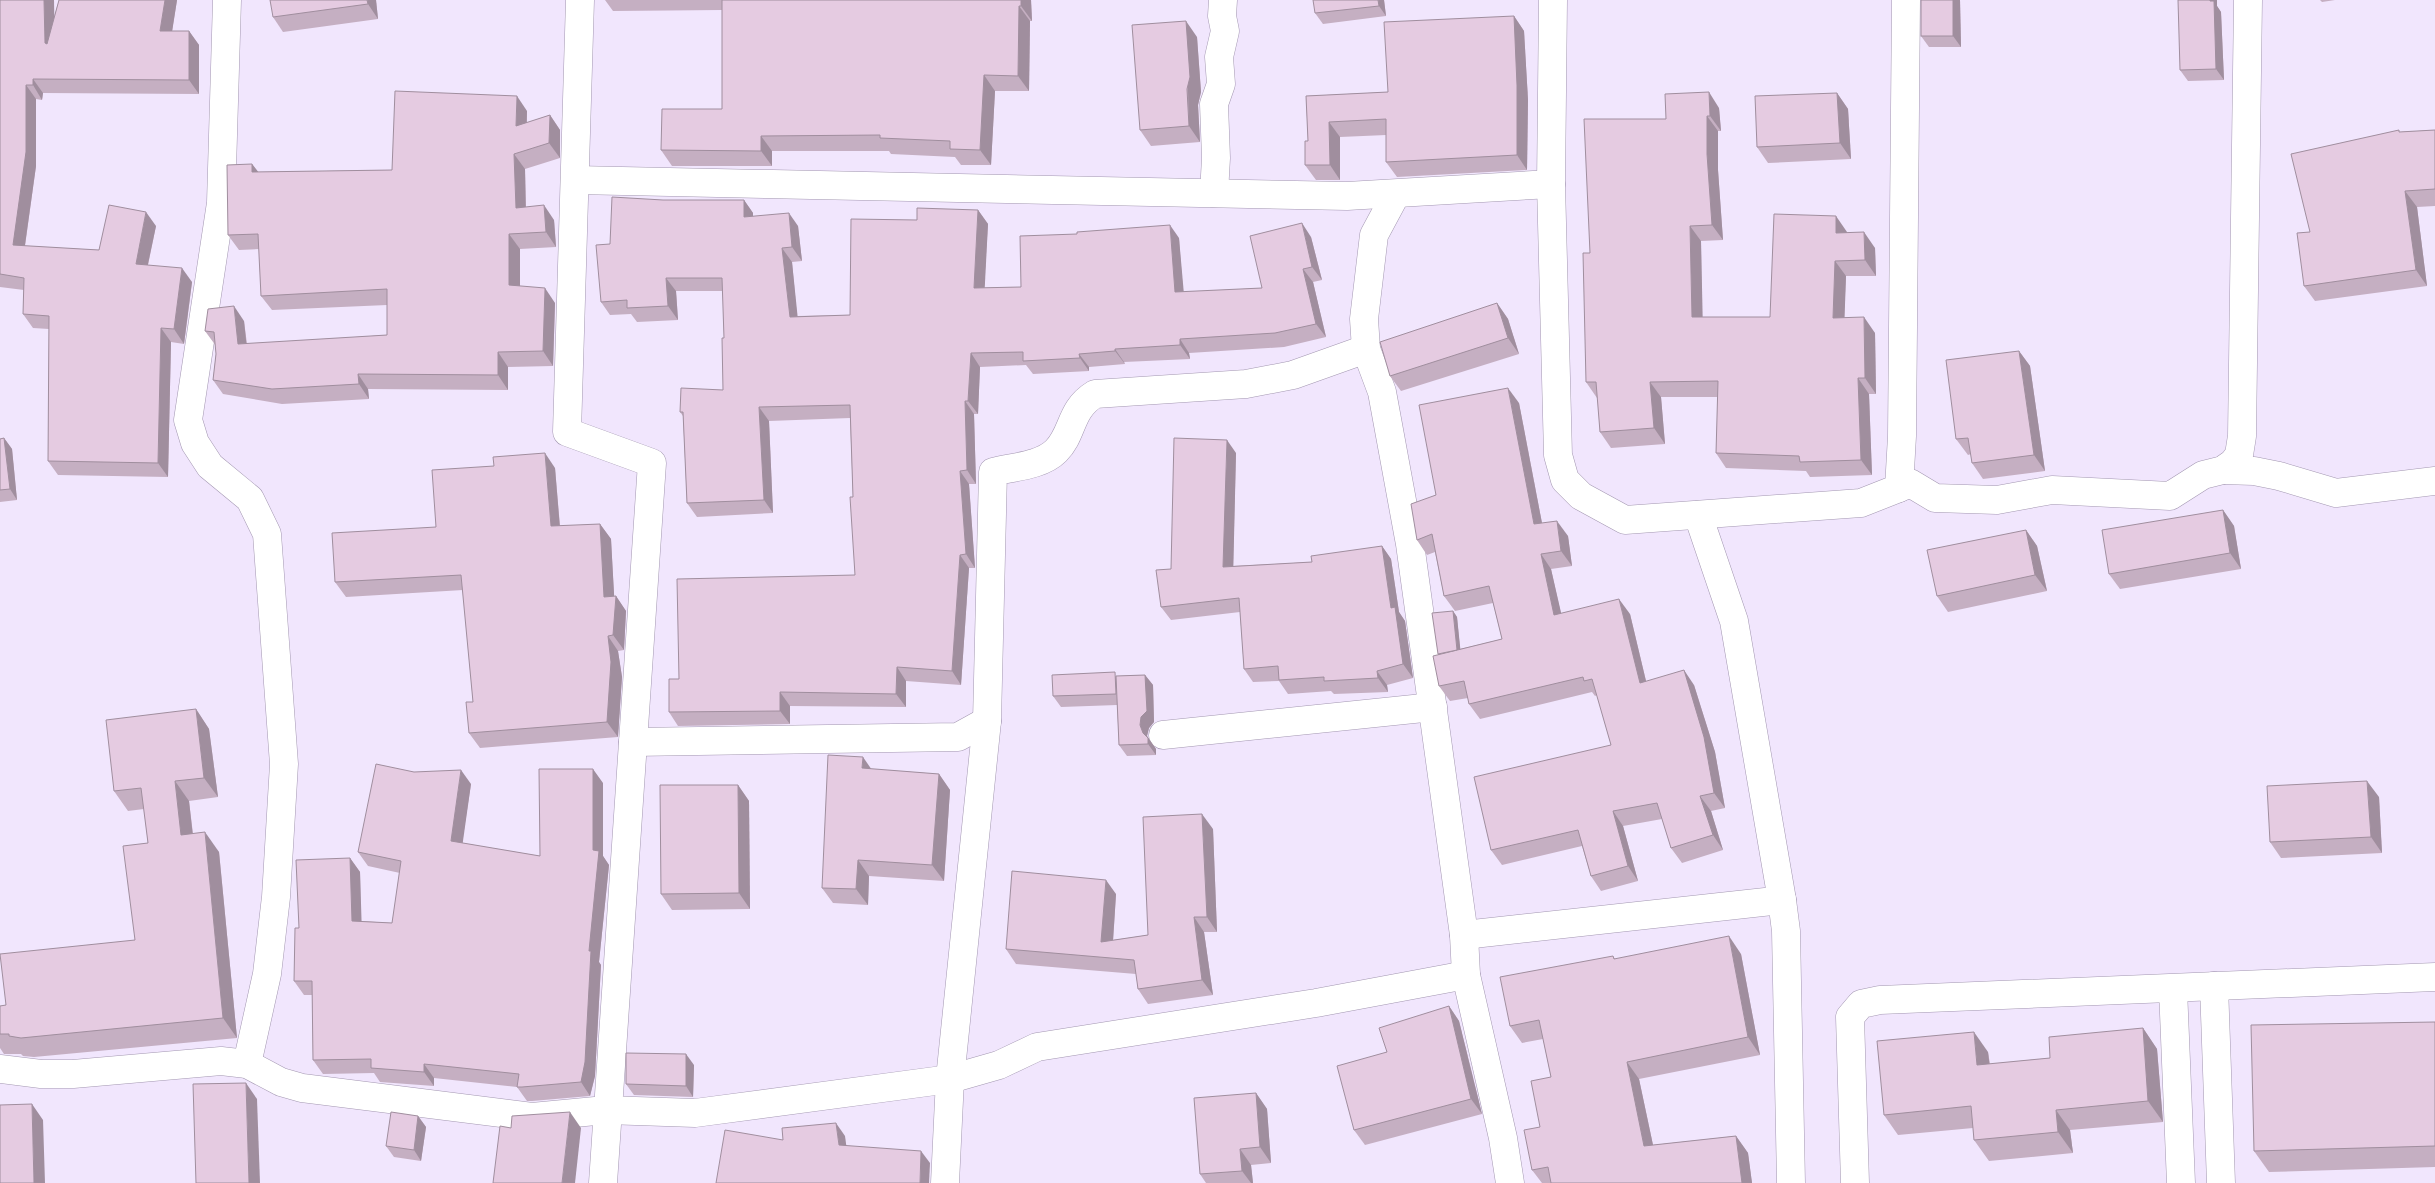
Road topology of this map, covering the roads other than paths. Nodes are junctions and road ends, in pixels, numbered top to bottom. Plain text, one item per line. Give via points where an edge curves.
1 (227, 0) edge
2 (580, 0) edge
3 (1223, 0) edge
4 (1553, 0) edge
5 (1906, 0) edge
6 (2248, 0) edge
7 (575, 180) junction
8 (1551, 184) junction
9 (1214, 193) junction
10 (1396, 194) junction
11 (1347, 196) junction
12 (1374, 235) junction
13 (1366, 348) junction
14 (2223, 470) junction
15 (2435, 481) edge
16 (1899, 488) junction
17 (1698, 515) junction
18 (1433, 707) junction
19 (988, 721) junction
20 (1163, 735) dead end
21 (958, 737) junction
22 (633, 742) junction
23 (982, 775) junction
24 (1782, 900) junction
25 (1464, 935) junction
26 (1466, 975) junction
27 (2435, 977) edge
28 (2214, 986) junction
29 (2173, 989) junction
30 (248, 1064) junction
31 (0, 1069) edge
32 (950, 1079) junction
33 (606, 1110) junction
34 (603, 1183) edge
35 (945, 1183) edge
36 (1510, 1183) edge
37 (1792, 1183) edge
38 (1855, 1183) edge
39 (2181, 1183) edge
40 (2221, 1183) edge

1 - 30 street via 221,203 188,420 195,443 210,466 250,499 267,534 284,764 276,897 267,974
2 - 7 street
3 - 9 street via 1225,31 1219,57 1221,84 1214,104
4 - 8 street
5 - 16 street
6 - 14 street via 2242,436 2239,455
7 - 9 street
7 - 22 street via 567,432 652,463
8 - 10 street
8 - 17 street via 1558,455 1565,480 1581,496 1625,520
9 - 11 street
10 - 11 street
10 - 12 street
11 - 12 street
12 - 13 street via 1364,318
13 - 18 street via 1382,392 1410,544
13 - 19 street via 1293,375 1246,384 1095,394 1083,401 1056,451 1042,460 993,472
14 - 15 street via 2280,476 2336,493
14 - 16 street via 2203,475 2170,496 2052,490 1988,500 1935,498 1910,484
16 - 17 street via 1861,503
17 - 24 street via 1734,621
18 - 20 street
18 - 25 street
19 - 21 street
19 - 23 street
21 - 22 street
21 - 23 street
22 - 33 street
23 - 32 street
24 - 25 street
24 - 37 street via 1786,931
25 - 26 street
26 - 32 street via 1316,1003 1038,1047 998,1065
26 - 36 street via 1504,1138
27 - 28 street
28 - 29 street
28 - 40 street
29 - 38 street via 1880,1000 1860,1004 1850,1017
29 - 39 street
30 - 31 street via 221,1061 72,1074
30 - 33 street via 281,1082 302,1088 532,1117
32 - 33 street via 695,1113
32 - 35 street
33 - 34 street

